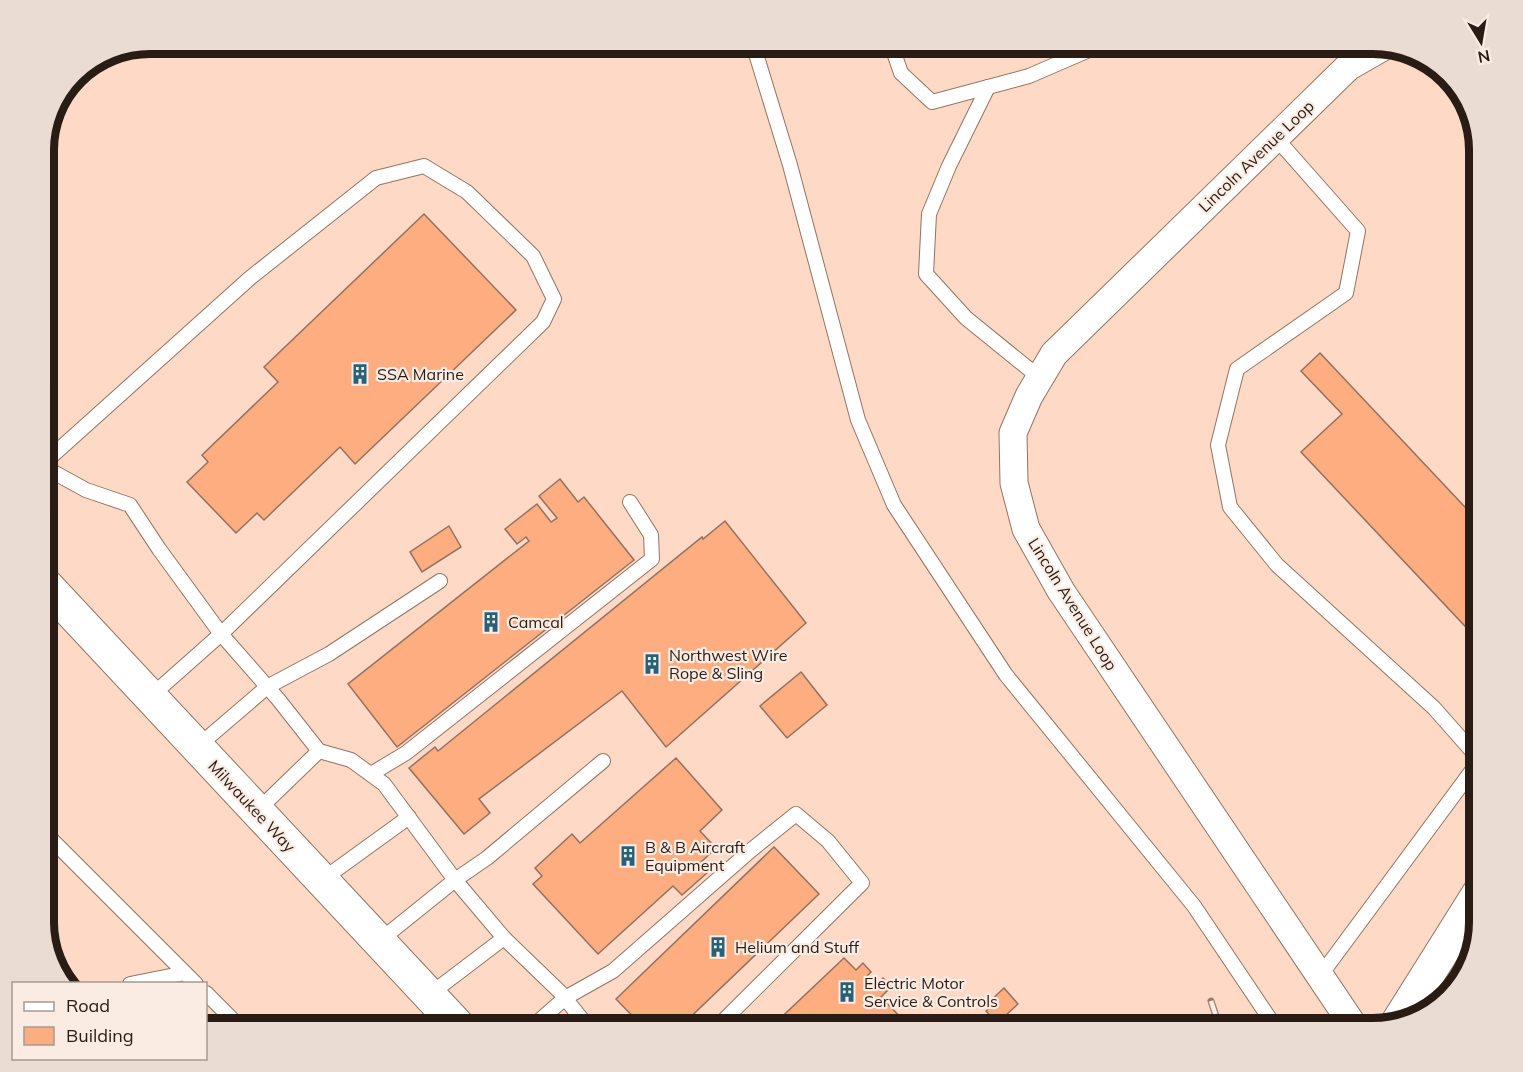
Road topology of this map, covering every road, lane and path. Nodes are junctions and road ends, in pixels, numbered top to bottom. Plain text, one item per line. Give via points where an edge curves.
1 (756, 54) edge
2 (894, 54) edge
3 (1079, 54) edge
4 (1371, 54) edge
5 (988, 87) junction
6 (1275, 137) junction
7 (1040, 378) junction
8 (54, 454) edge
9 (54, 472) edge
10 (630, 502) dead end
11 (440, 581) dead end
12 (54, 594) edge
13 (220, 634) junction
14 (267, 687) junction
15 (150, 697) junction
16 (197, 747) junction
17 (1469, 748) edge
18 (319, 751) junction
19 (603, 761) dead end
20 (371, 774) junction
21 (1469, 774) edge
22 (257, 811) junction
23 (409, 817) junction
24 (54, 842) edge
25 (322, 880) junction
26 (455, 880) junction
27 (1469, 909) edge
28 (504, 938) junction
29 (378, 942) junction
30 (185, 973) junction
31 (1320, 976) junction
32 (139, 982) edge
33 (194, 982) edge
34 (207, 994) edge
35 (428, 996) junction
36 (565, 998) junction
37 (1262, 1006) junction
38 (1405, 1012) edge
39 (230, 1018) edge
40 (449, 1018) edge
41 (543, 1018) edge
42 (580, 1018) edge
43 (727, 1018) edge
44 (1264, 1018) edge
45 (1269, 1018) edge
46 (1348, 1018) edge

1 - 37 lane via 858,420 894,504 1006,675 1194,906
2 - 5 lane via 901,73 932,102
3 - 5 lane via 1029,76
4 - 6 street, Lincoln Avenue Loop via 1348,67
5 - 7 lane via 929,214 926,274 966,318
6 - 7 street, Lincoln Avenue Loop via 1054,354
6 - 17 lane via 1358,231 1346,292 1237,369 1218,446 1230,507 1277,565 1434,708
7 - 31 street, Lincoln Avenue Loop via 1012,433 1014,483 1026,529 1061,591
8 - 13 lane via 250,278 376,178 424,166 466,192 533,256 554,299 543,322
9 - 13 lane via 86,490 130,505
10 - 20 lane via 651,535 652,559 406,753
11 - 14 lane via 329,654
12 - 15 street, Milwaukee Way
13 - 14 lane
13 - 15 lane
14 - 16 lane
14 - 18 lane
15 - 16 street, Milwaukee Way
16 - 22 street, Milwaukee Way
18 - 20 lane via 351,760
18 - 22 lane
19 - 26 lane
20 - 23 lane via 384,784
21 - 31 lane
22 - 25 street, Milwaukee Way
23 - 25 lane
23 - 26 lane
24 - 30 lane
25 - 29 street, Milwaukee Way
26 - 28 lane
26 - 29 lane
27 - 38 street
28 - 35 lane
28 - 36 lane
29 - 35 street, Milwaukee Way
30 - 32 lane
30 - 33 lane
31 - 46 street, Lincoln Avenue Loop
34 - 39 lane
35 - 40 street, Milwaukee Way
36 - 41 lane
36 - 42 lane
36 - 43 lane via 613,971 796,814 828,840 862,883
37 - 44 lane
37 - 45 lane

